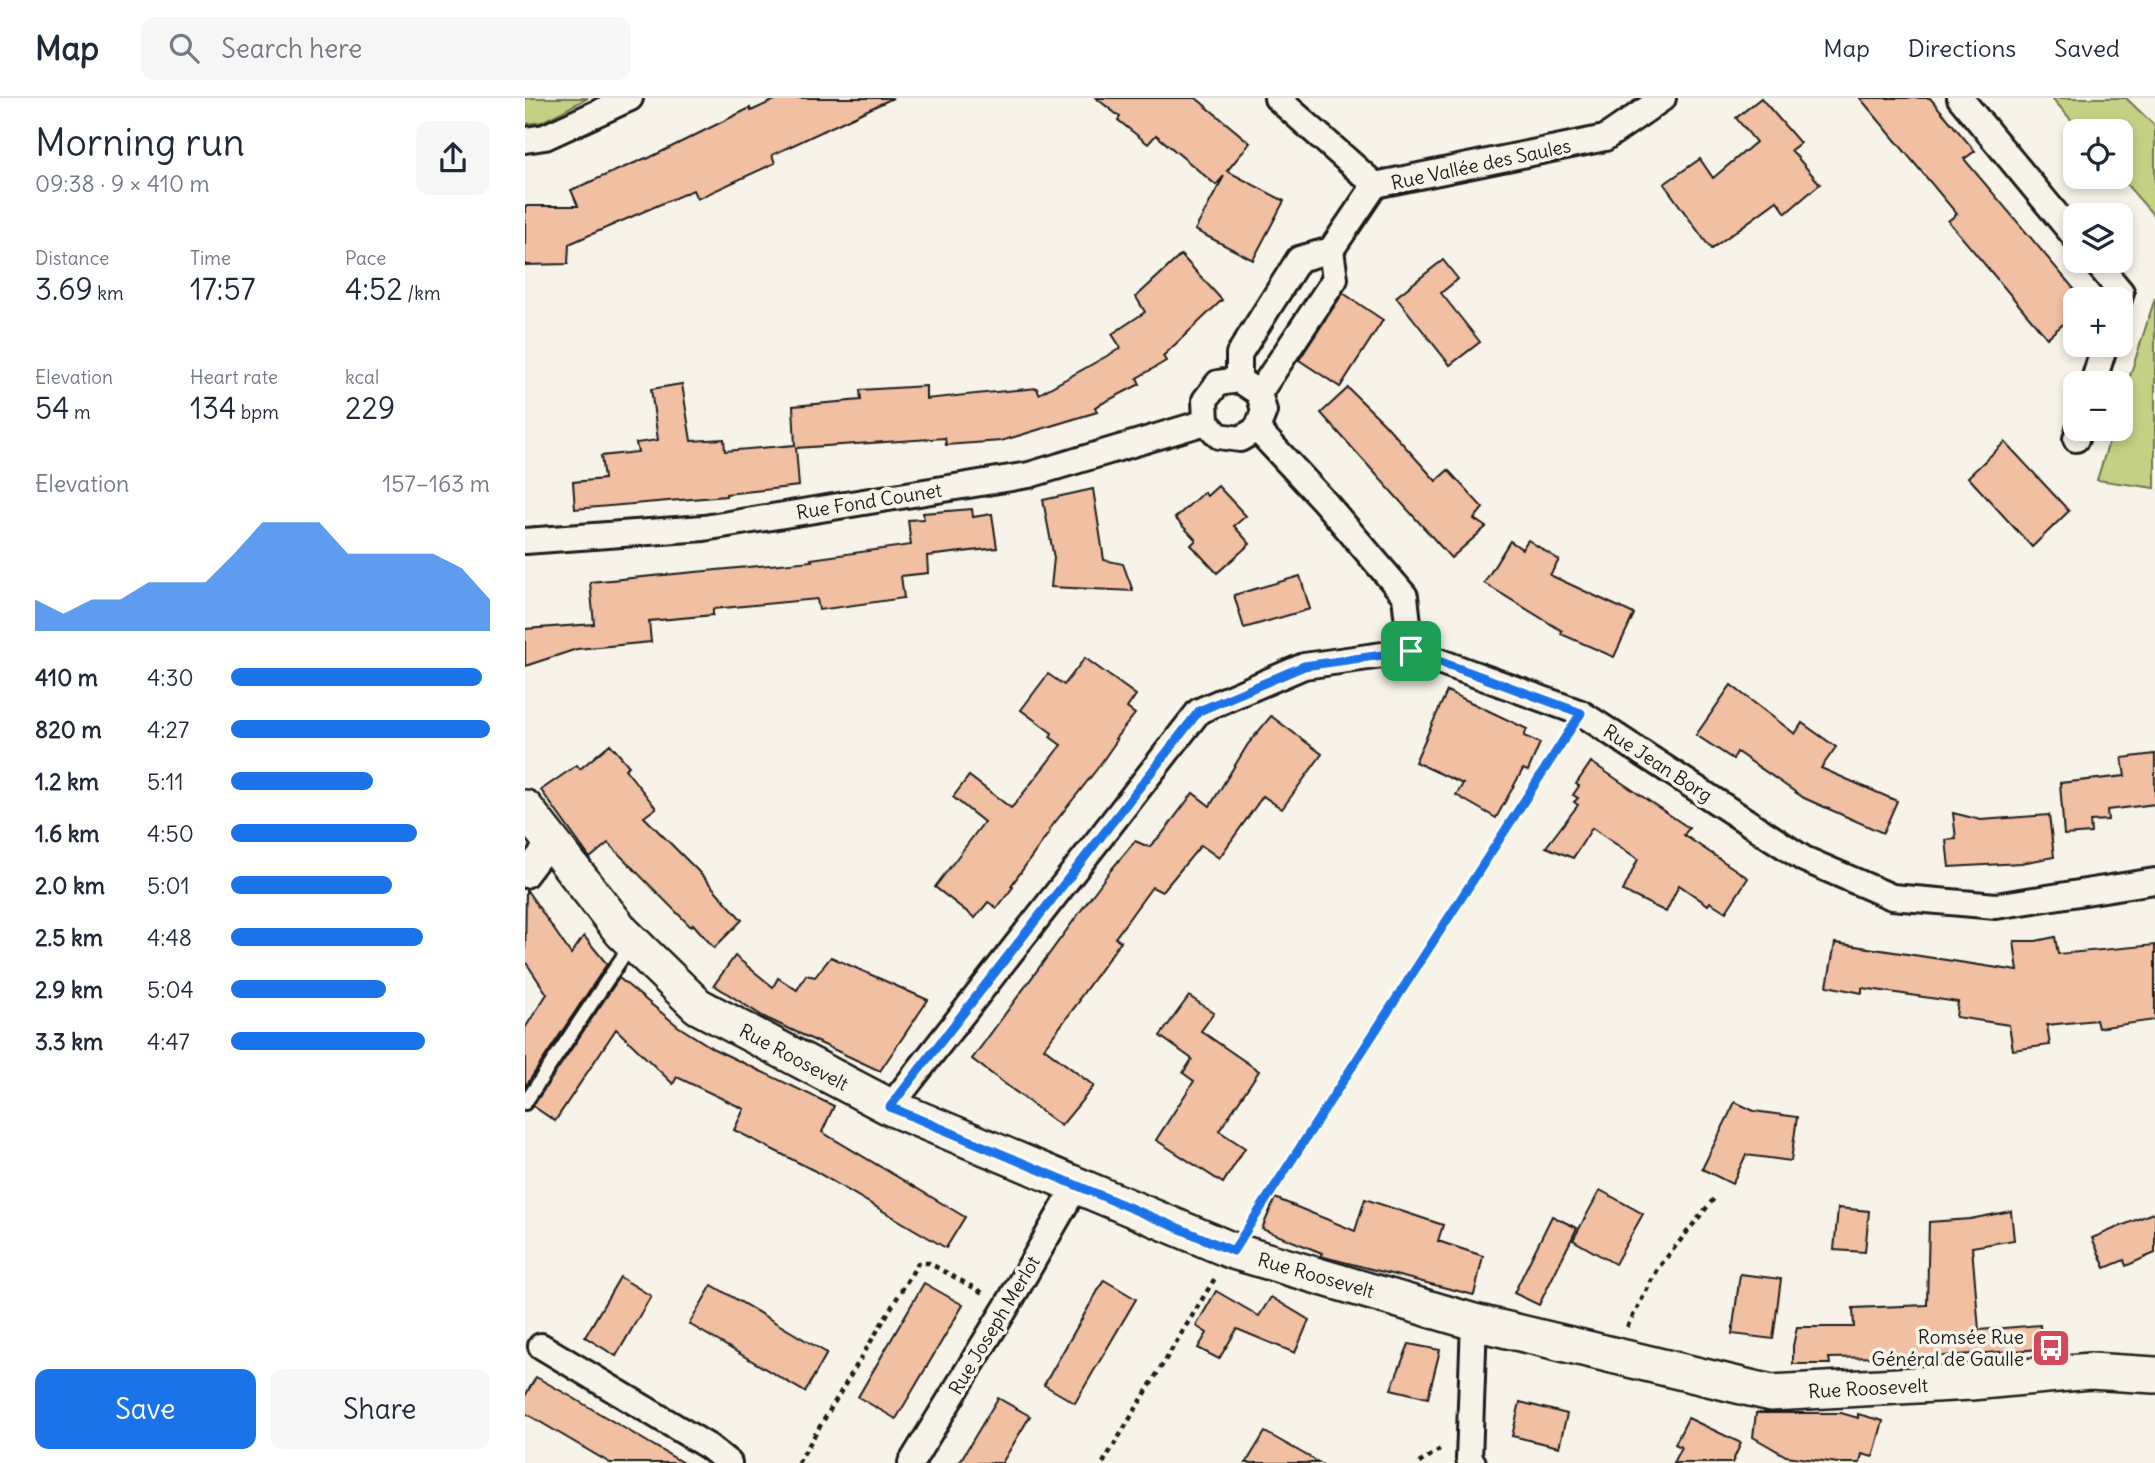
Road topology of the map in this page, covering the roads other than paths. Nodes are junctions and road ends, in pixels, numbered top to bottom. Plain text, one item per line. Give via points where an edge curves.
1 (630, 98) edge
2 (1277, 98) edge
3 (1663, 98) edge
4 (1960, 98) edge
5 (525, 140) edge
6 (1375, 185) junction
7 (2063, 222) edge
8 (1331, 250) junction
9 (2105, 273) edge
10 (2117, 287) edge
11 (1249, 387) junction
12 (1206, 422) junction
13 (1257, 429) junction
14 (525, 541) edge
15 (1411, 651) junction
16 (525, 808) edge
17 (550, 842) junction
18 (525, 875) edge
19 (2155, 881) edge
20 (632, 942) junction
21 (525, 1103) edge
22 (890, 1107) junction
23 (1076, 1186) junction
24 (1474, 1322) junction
25 (541, 1346) dead end
26 (2155, 1375) edge
27 (729, 1463) edge
28 (911, 1463) edge
29 (1473, 1463) edge

1 - 5 street via 545,137
2 - 6 street, Rue Vallée des Saules
3 - 6 street, Rue Vallée des Saules via 1605,138
4 - 7 street
6 - 8 street
8 - 11 street via 1335,279
8 - 11 street via 1299,259 1239,354
9 - 10 street
11 - 12 street via 1218,383 1205,400
11 - 13 street via 1264,411
12 - 13 street via 1219,436 1240,439
12 - 14 street, Rue Fond Counet via 1029,475 703,528
13 - 15 street via 1405,596
15 - 19 street, Rue Jean Borg via 1581,713 1804,859 1892,897 1996,906
15 - 22 street, Rue Jean Borg via 1304,666 1199,711
16 - 17 main road, Rue Roosevelt
17 - 18 street
17 - 20 main road, Rue Roosevelt
20 - 21 lane
20 - 22 main road, Rue Roosevelt via 698,1006
22 - 23 main road, Rue Roosevelt
23 - 24 main road, Rue Roosevelt via 1233,1251
23 - 28 street, Rue Joseph Merlot
24 - 26 main road, Rue Roosevelt via 1771,1393 2089,1371
24 - 29 street via 1469,1459
25 - 27 street

